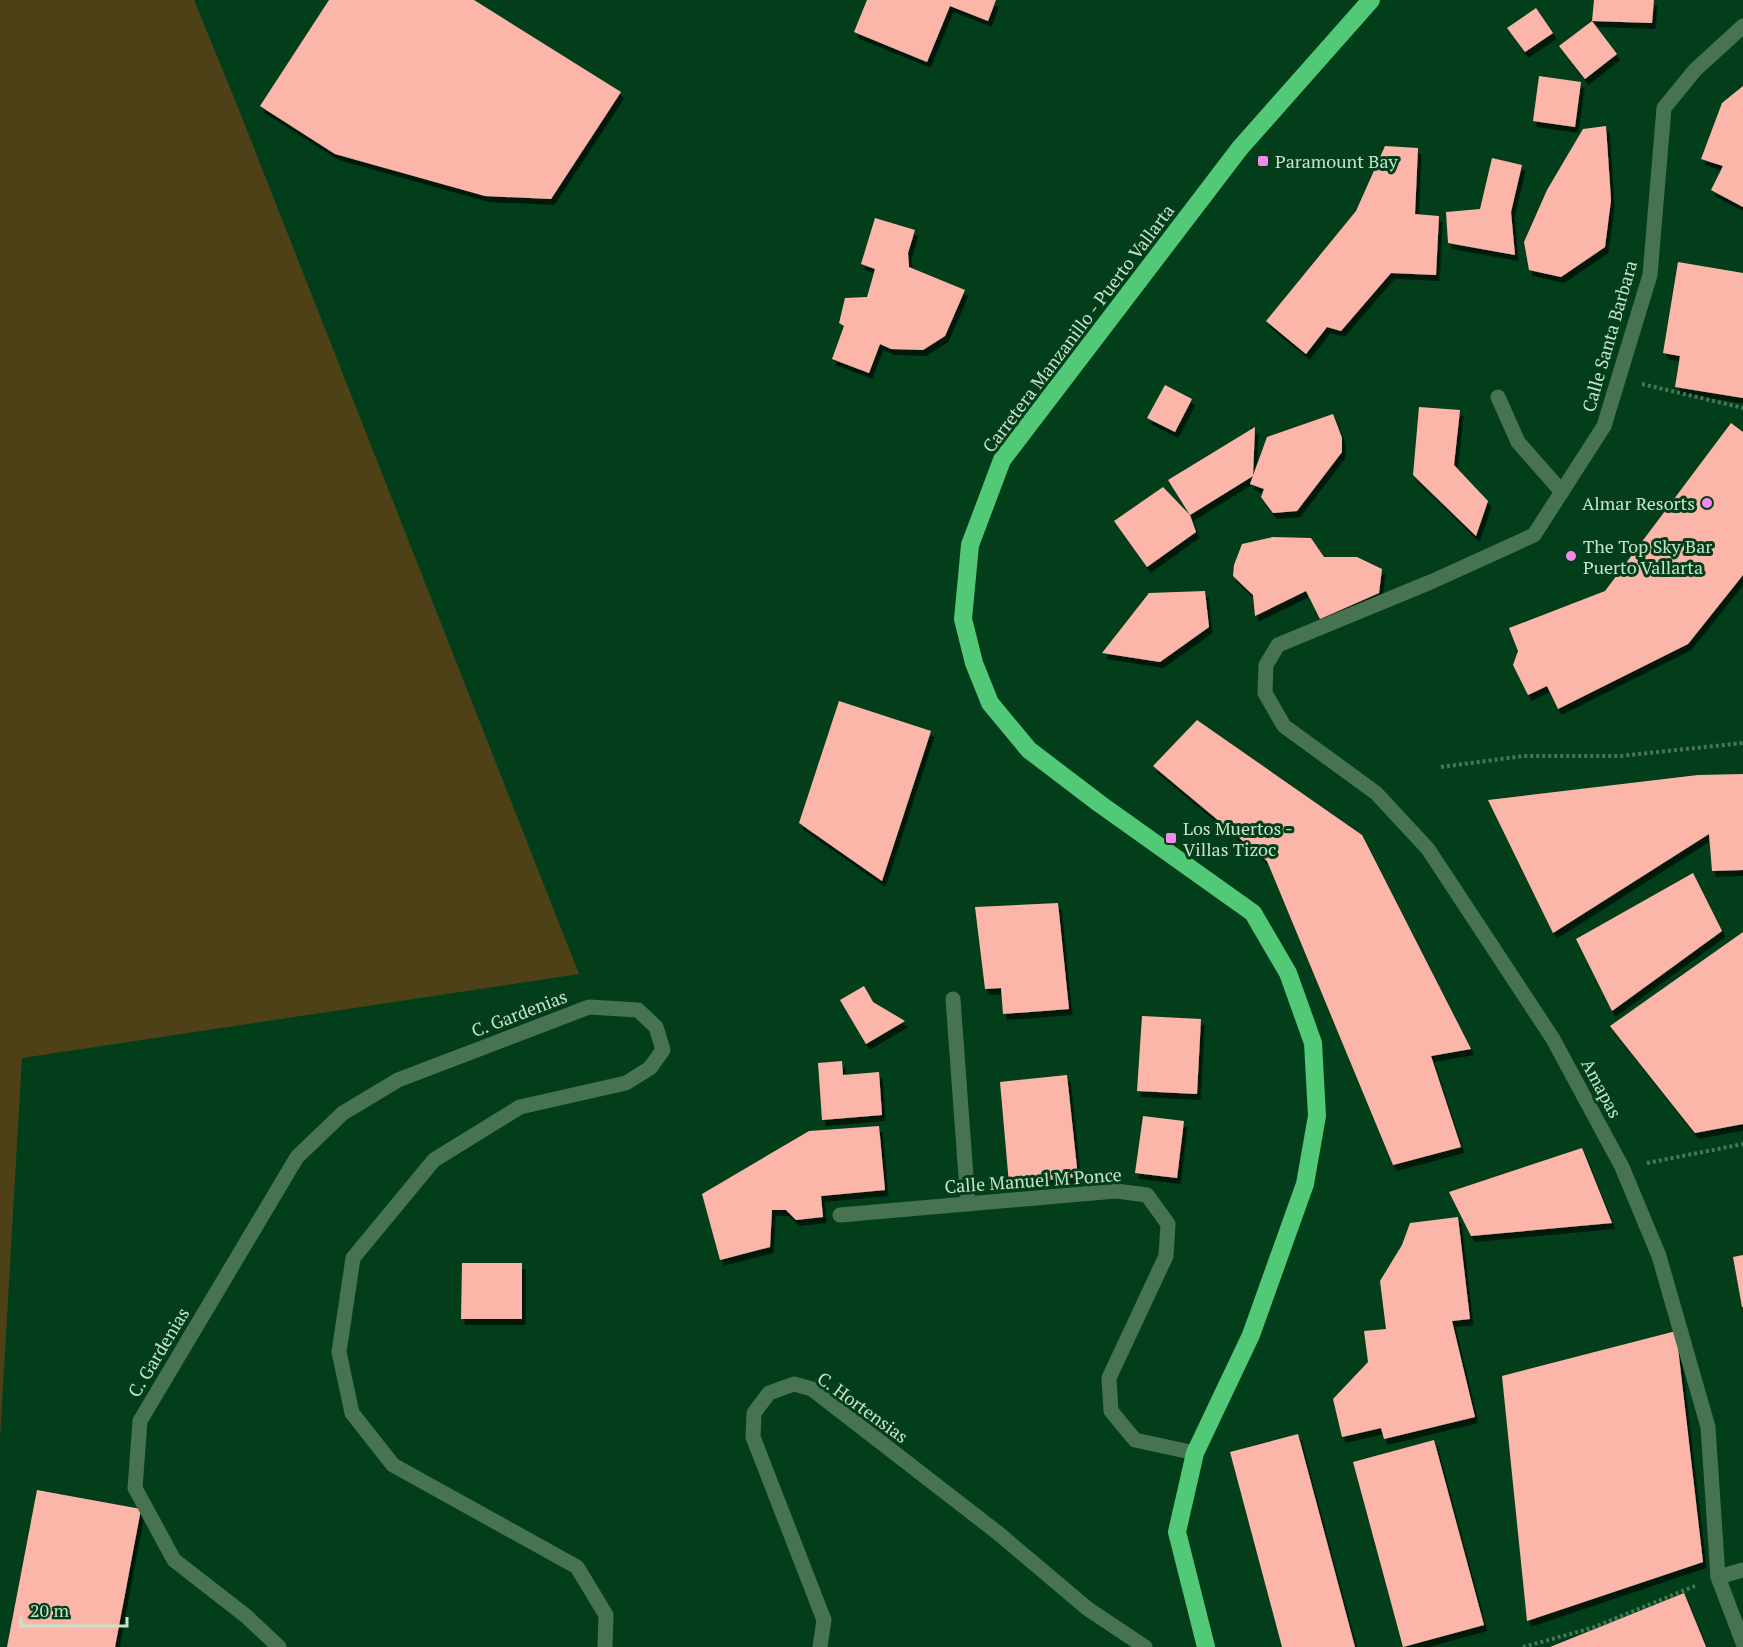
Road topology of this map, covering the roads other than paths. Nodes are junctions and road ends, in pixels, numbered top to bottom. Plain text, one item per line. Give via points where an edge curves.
1 (1371, 0) edge
2 (1743, 26) edge
3 (1498, 397) dead end
4 (1562, 492) junction
5 (1278, 645) joint
6 (953, 999) dead end
7 (968, 1204) junction
8 (840, 1215) dead end
9 (1195, 1453) junction
10 (1743, 1570) edge
11 (1718, 1577) junction
12 (1743, 1644) edge
13 (279, 1647) edge
14 (605, 1647) edge
15 (820, 1647) edge
16 (1144, 1647) edge
17 (1206, 1647) edge

1 - 9 highway, Carretera Manzanillo - Puerto Vallarta via 1240,148 1002,460 970,545 963,619 990,703 1029,750 1253,913 1288,973 1313,1043 1317,1116 1305,1184 1251,1335
2 - 4 street, Calle Santa Barbara via 1695,70 1664,108 1650,275 1604,426
3 - 4 street via 1518,442
4 - 5 street, Calle Santa Barbara via 1534,535
5 - 11 street, Amapas via 1266,665 1265,693 1284,726 1376,793 1428,849 1553,1040 1622,1167 1659,1256 1708,1427
6 - 7 street
7 - 8 street, Calle Manuel M Ponce
7 - 9 street, Calle Manuel M Ponce via 1116,1191 1147,1195 1168,1224 1166,1256 1109,1378 1111,1412 1135,1440
9 - 17 highway, Carretera Manzanillo - Puerto Vallarta via 1177,1532
10 - 11 street
11 - 12 street, Amapas
13 - 14 street, C. Gardenias via 174,1560 135,1488 140,1421 297,1157 343,1113 398,1080 589,1007 638,1010 656,1027 663,1050 650,1068 626,1083 520,1107 434,1160 353,1258 339,1352 351,1413 393,1465 577,1567 606,1615
15 - 16 street, C. Hortensias via 824,1620 753,1437 753,1413 770,1393 795,1384 812,1389 998,1533 1088,1609

